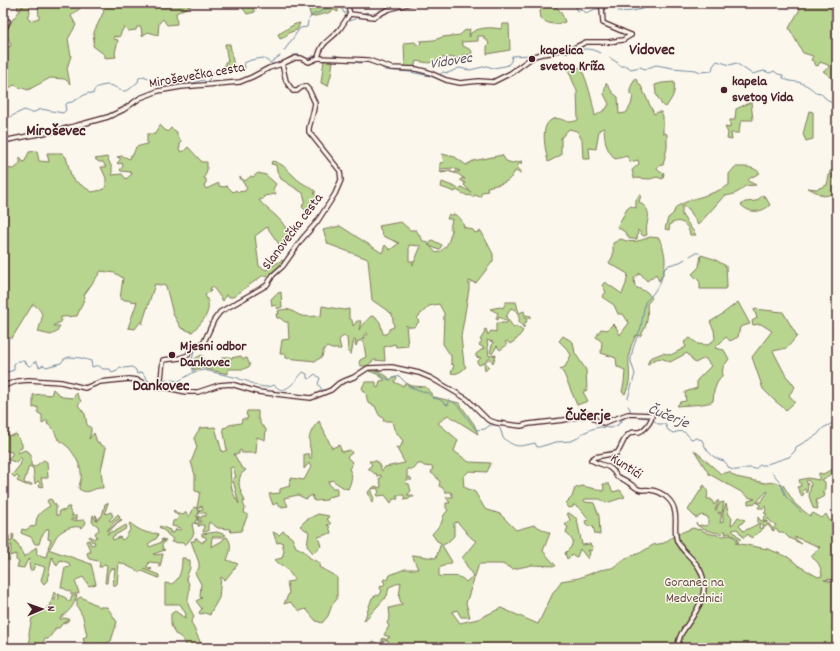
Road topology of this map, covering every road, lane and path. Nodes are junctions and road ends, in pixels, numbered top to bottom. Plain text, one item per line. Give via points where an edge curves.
1 (347, 3) edge
2 (410, 3) edge
3 (599, 3) edge
4 (350, 14) junction
5 (3, 19) edge
6 (3, 32) edge
7 (318, 58) junction
8 (282, 64) junction
9 (3, 141) edge
10 (160, 385) junction
11 (3, 386) edge
12 (676, 648) edge

1 - 4 street
2 - 4 street via 374,17
3 - 7 street, Miroševečka cesta via 603,23 631,35 623,40 603,43 588,41 572,49 534,56 511,73 493,82 460,83 419,70 391,68 366,60
4 - 7 street via 337,32 325,42
5 - 6 street via 8,22
7 - 8 street, Miroševečka cesta via 309,62 298,57
8 - 9 street, Miroševečka cesta via 268,68 242,82 173,88 139,98 108,117
8 - 10 street, Slanovečka cesta via 286,80 293,90 297,91 305,86 309,90 315,103 309,132 340,170 341,180 317,222 267,285 220,312 204,342 192,347 188,355 163,360
10 - 11 street via 153,388 129,378 100,382 85,388 61,382 30,380
10 - 12 street, Kuntići via 198,392 231,384 258,392 313,398 368,368 392,367 431,378 466,399 493,422 521,426 583,416 592,417 603,423 630,414 652,418 641,431 630,433 625,438 618,453 596,456 591,460 607,465 617,477 639,489 653,490 664,495 674,507 677,540 704,579 699,607 682,632

